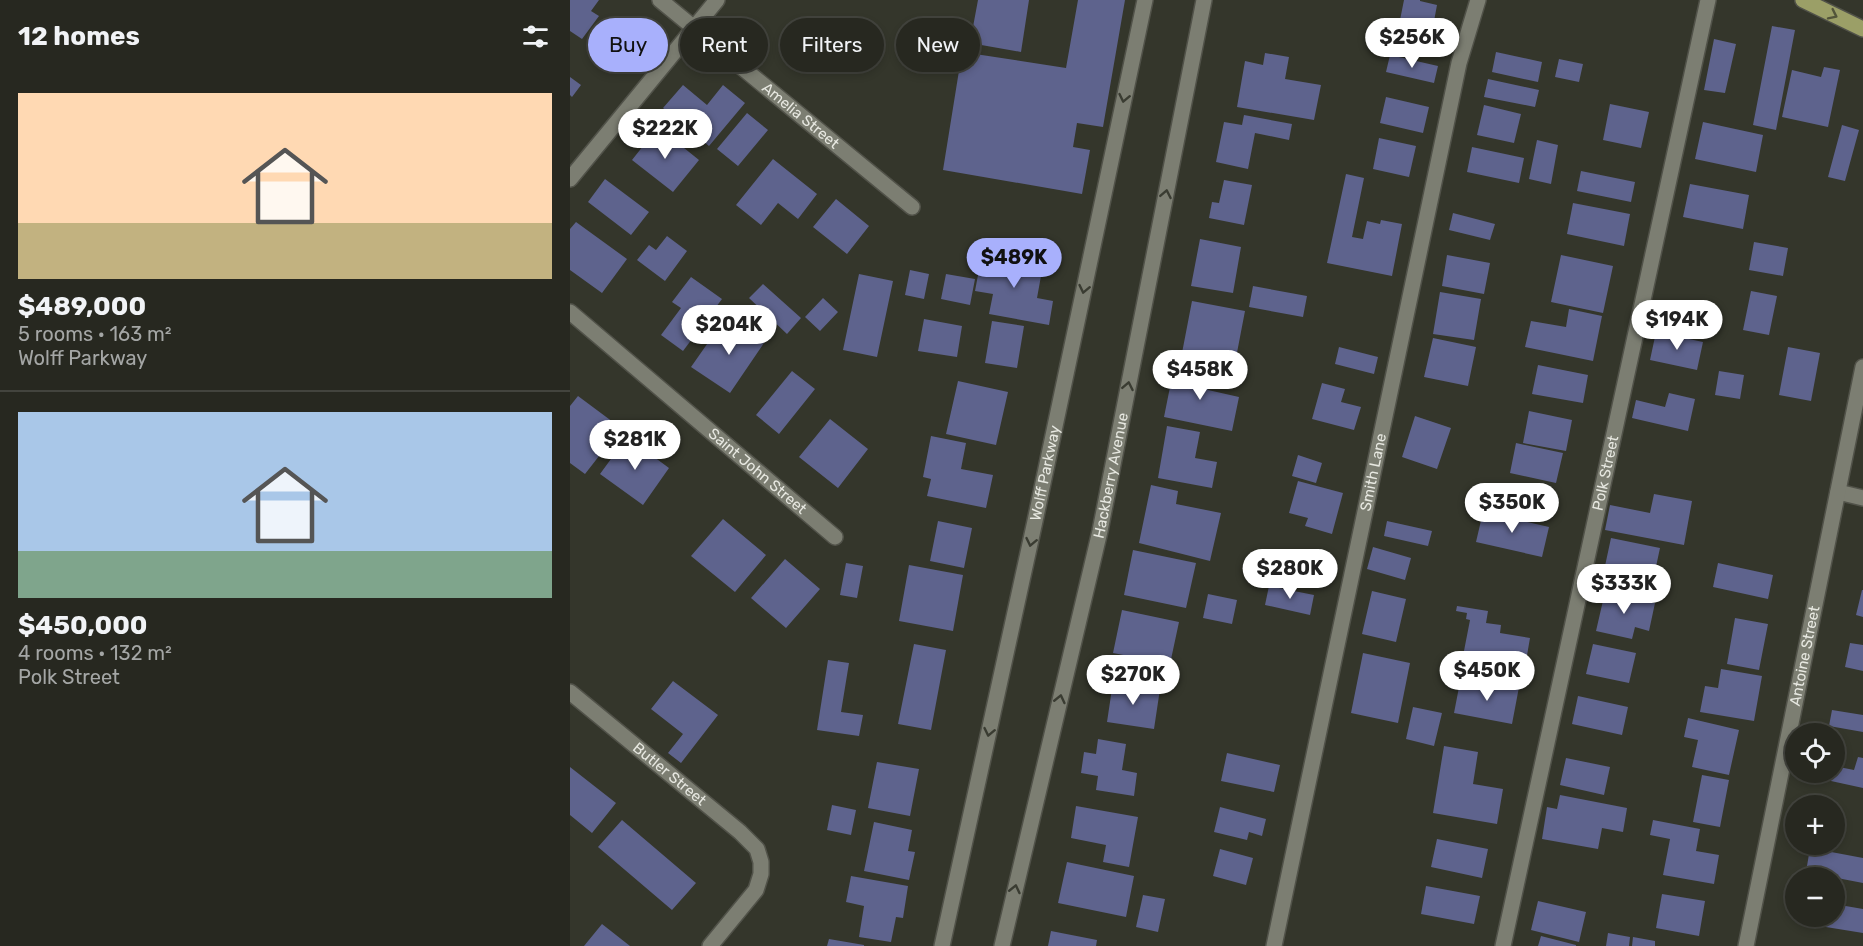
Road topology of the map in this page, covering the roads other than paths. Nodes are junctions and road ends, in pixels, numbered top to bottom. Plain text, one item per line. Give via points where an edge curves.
1 (660, 0) edge
2 (717, 0) edge
3 (1145, 0) edge
4 (1204, 0) edge
5 (1478, 0) edge
6 (1708, 0) edge
7 (1803, 0) edge
8 (682, 18) edge
9 (702, 18) edge
10 (1863, 29) edge
11 (680, 45) edge
12 (748, 72) edge
13 (570, 179) edge
14 (912, 207) dead end
15 (570, 312) edge
16 (1863, 367) edge
17 (1838, 492) junction
18 (1863, 498) edge
19 (835, 537) dead end
20 (570, 692) edge
21 (710, 946) edge
22 (942, 946) edge
23 (1002, 946) edge
24 (1274, 946) edge
25 (1503, 946) edge
26 (1746, 946) edge

1 - 8 street, Amelia Street
2 - 9 street
3 -> 22 street, Wolff Parkway
23 -> 4 street, Hackberry Avenue via 1100,531
5 - 24 street, Smith Lane via 1459,63
6 - 25 street, Polk Street
7 -> 10 main road
11 - 13 street
12 - 14 street, Amelia Street
15 - 19 street, Saint John Street
16 - 17 street, Antoine Street
17 - 18 street
17 - 26 street, Antoine Street
20 - 21 street, Butler Street via 757,849 761,874 756,890

